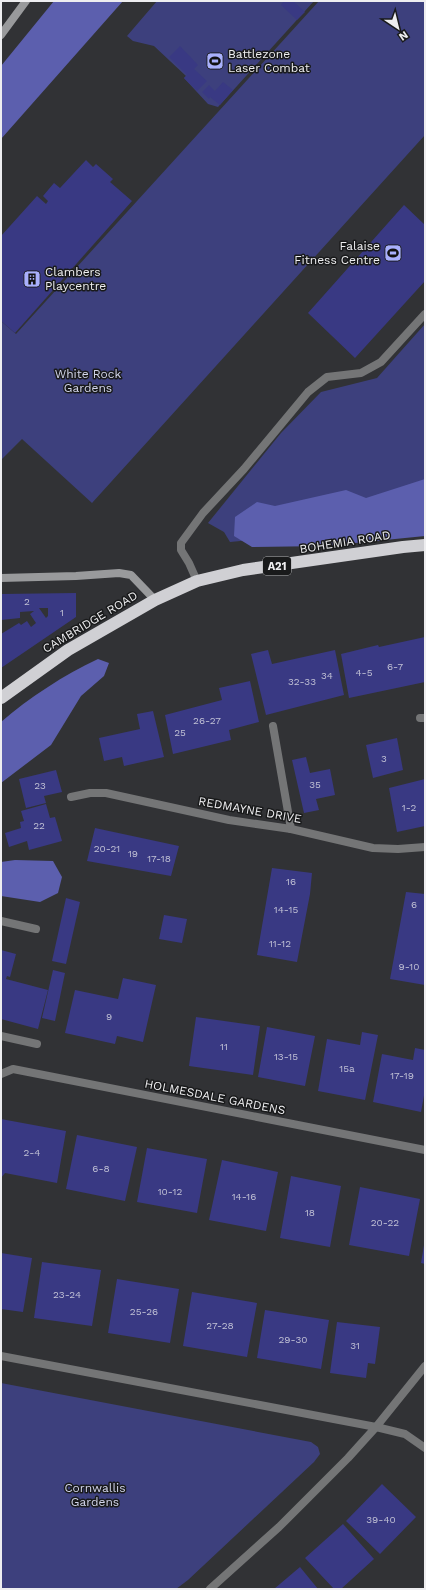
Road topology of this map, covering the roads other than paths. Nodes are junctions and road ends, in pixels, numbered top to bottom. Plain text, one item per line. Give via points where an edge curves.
1 (26, 1) edge
2 (1, 35) edge
3 (425, 314) edge
4 (425, 545) edge
5 (1, 578) edge
6 (197, 581) junction
7 (155, 600) junction
8 (1, 698) edge
9 (273, 726) dead end
10 (71, 797) dead end
11 (291, 829) junction
12 (425, 847) edge
13 (1, 921) edge
14 (36, 929) dead end
15 (1, 1036) edge
16 (37, 1044) dead end
17 (1, 1074) edge
18 (425, 1150) edge
19 (1, 1356) edge
20 (425, 1366) edge
21 (376, 1427) junction
22 (425, 1448) edge
23 (210, 1589) edge

1 - 2 street
3 - 6 street via 381,362 361,373 327,377 308,392 244,469 203,512 180,543
4 - 6 highway, BOHEMIA ROAD / A21 via 243,570
5 - 7 street via 119,573 131,575
6 - 7 highway, BOHEMIA ROAD / A21
7 - 8 highway, CAMBRIDGE ROAD / A21 via 68,650
9 - 11 street
10 - 11 street, REDMAYNE DRIVE via 106,793 229,820
11 - 12 street, REDMAYNE DRIVE via 373,848
13 - 14 street
15 - 16 street
17 - 18 street, HOLMESDALE GARDENS via 13,1069
19 - 21 street
20 - 21 street
21 - 22 street via 405,1434
21 - 23 street via 279,1527

